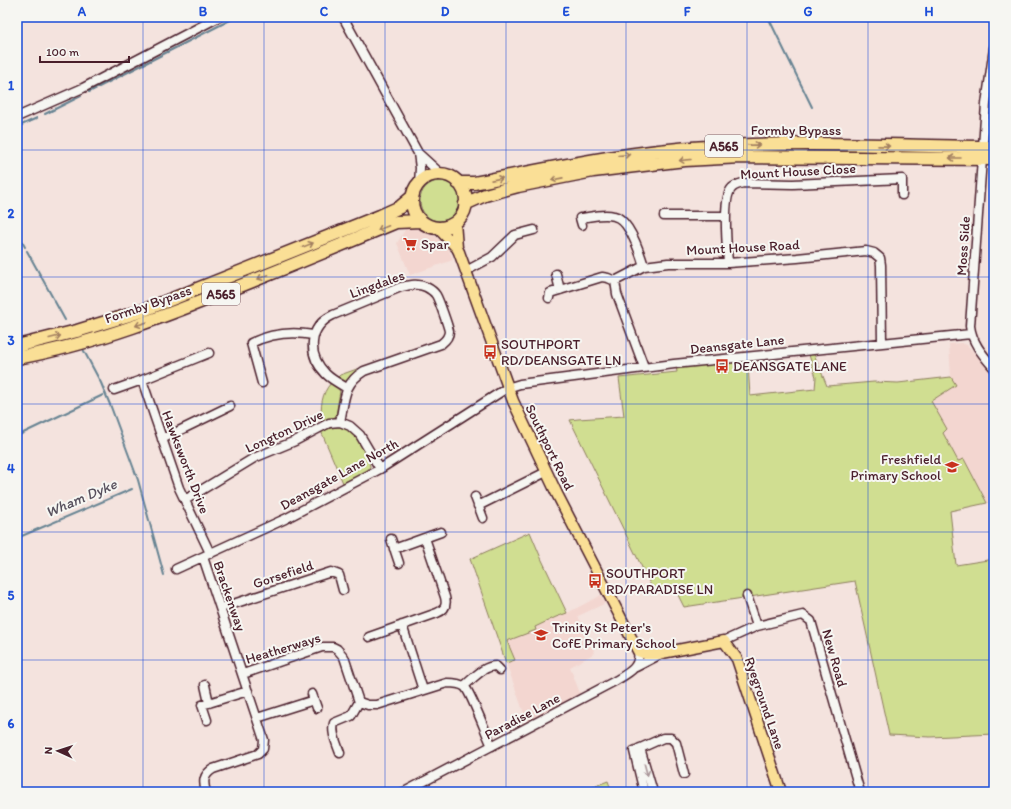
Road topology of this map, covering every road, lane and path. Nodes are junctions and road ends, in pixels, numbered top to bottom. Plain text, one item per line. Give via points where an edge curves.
1 (219, 17) edge
2 (343, 17) edge
3 (994, 48) edge
4 (17, 117) edge
5 (986, 151) edge
6 (418, 153) junction
7 (994, 159) edge
8 (440, 174) junction
9 (419, 183) junction
10 (458, 183) junction
11 (902, 194) dead end
12 (412, 197) junction
13 (465, 204) junction
14 (664, 216) dead end
15 (726, 216) junction
16 (421, 221) junction
17 (455, 222) junction
18 (582, 225) dead end
19 (438, 228) junction
20 (534, 230) dead end
21 (457, 248) junction
22 (728, 263) junction
23 (644, 266) junction
24 (466, 271) junction
25 (556, 274) dead end
26 (615, 281) junction
27 (560, 290) junction
28 (549, 298) dead end
29 (972, 334) junction
30 (314, 336) junction
31 (882, 344) junction
32 (17, 346) edge
33 (209, 353) dead end
34 (17, 358) edge
35 (644, 367) junction
36 (994, 368) edge
37 (142, 380) junction
38 (262, 383) dead end
39 (347, 388) junction
40 (507, 388) junction
41 (114, 390) dead end
42 (230, 406) dead end
43 (340, 422) junction
44 (162, 438) junction
45 (380, 469) junction
46 (546, 472) junction
47 (475, 497) dead end
48 (185, 500) junction
49 (478, 506) junction
50 (483, 518) dead end
51 (441, 532) dead end
52 (425, 538) junction
53 (391, 539) dead end
54 (394, 549) junction
55 (206, 555) junction
56 (399, 563) dead end
57 (176, 569) dead end
58 (343, 590) dead end
59 (747, 596) dead end
60 (221, 608) junction
61 (402, 625) junction
62 (757, 626) junction
63 (369, 637) dead end
64 (724, 641) junction
65 (638, 651) junction
66 (663, 653) junction
67 (636, 667) junction
68 (500, 670) dead end
69 (243, 674) junction
70 (205, 685) dead end
71 (464, 686) junction
72 (423, 690) junction
73 (248, 691) junction
74 (359, 702) junction
75 (209, 703) junction
76 (317, 708) dead end
77 (257, 718) junction
78 (207, 720) dead end
79 (492, 746) junction
80 (637, 750) junction
81 (341, 753) dead end
82 (684, 774) dead end
83 (408, 791) edge
84 (206, 792) edge
85 (644, 792) edge
86 (652, 792) edge
87 (781, 792) edge
88 (860, 792) edge

1 - 4 street via 83,88
2 - 6 street
3 - 5 street, Moss Side via 986,104
5 - 7 highway, Formby Bypass / A565
10 -> 5 highway, Formby Bypass / A565 via 474,183 603,157 706,147 778,145
5 -> 13 highway, Formby Bypass / A565 via 685,160 593,171 518,186 485,195
5 - 29 street, Moss Side via 971,313
6 - 8 street
6 - 9 street
8 - 9 highway via 425,178
8 - 10 highway, A565 via 453,178
9 - 12 highway, A565
10 - 13 highway via 463,189
11 - 15 street, Mount House Close via 902,179 793,184 743,183 731,188
12 - 16 highway via 415,214
32 -> 12 highway, Formby Bypass / A565 via 142,311 380,216 400,207
13 - 17 highway via 464,211
14 - 15 street
15 - 22 street, Mount House Close
16 - 19 highway, A565
16 -> 34 highway, Formby Bypass / A565 via 396,222 145,323 84,342
17 - 19 highway
17 - 21 main road, Southport Road
18 - 23 street via 580,218 616,216 625,222
19 - 21 main road, Southport Road
20 - 24 street via 515,235 492,257
21 - 24 main road, Southport Road
22 - 23 street, Mount House Road via 668,263
22 - 31 street, Mount House Road via 866,250 874,253 880,258 881,265
23 - 26 street, Mount House Road
24 - 40 main road, Southport Road
25 - 27 street
26 - 27 street via 602,277
26 - 35 street via 617,294
27 - 28 street via 550,293
29 - 31 street, Deansgate Lane
29 - 36 street via 977,347
30 - 38 street via 283,332 251,343
30 - 39 street via 314,354 318,364 325,374
30 - 39 street, Lingdales via 321,323 329,317 401,287 427,287 436,296 449,330 443,343 364,370
31 - 35 street, Deansgate Lane
33 - 37 street
35 - 40 street, Deansgate Lane
37 - 41 street
37 - 44 street, Hawksworth Drive
39 - 43 street, Lingdales
40 - 45 street, Deansgate Lane North
40 - 46 main road, Southport Road
42 - 44 street
43 - 45 street, Longton Drive via 350,426 360,435
43 - 48 street, Longton Drive via 329,423 254,458
44 - 48 street, Hawksworth Drive
45 - 55 street, Deansgate Lane North via 285,519
46 - 49 street
46 - 65 main road, Southport Road
47 - 49 street
48 - 55 street, Hawksworth Drive
49 - 50 street
51 - 52 street
52 - 54 street
52 - 61 street via 446,605 441,611
53 - 54 street
54 - 56 street
55 - 57 street, Deansgate Lane North
55 - 60 street, Brackenway
58 - 60 street, Gorsefield via 338,575 331,572
59 - 62 street
60 - 69 street, Brackenway
61 - 63 street
61 - 72 street
62 - 64 street, New Road
62 - 88 street, New Road via 803,615 811,621
64 - 66 main road
64 - 87 main road, Ryeground Lane via 737,659
65 - 66 main road via 646,654
65 - 67 street
66 - 67 street, Paradise Lane
67 - 79 street, Paradise Lane via 615,681
68 - 71 street via 496,666 489,666
69 - 73 street, Brackenway
69 - 74 street, Heatherways via 322,647 333,647 344,657
70 - 75 street
71 - 72 street via 447,683
71 - 79 street
72 - 74 street via 377,705 368,706
73 - 75 street
73 - 77 street, Brackenway
74 - 81 street via 351,716 334,723 333,728
75 - 78 street via 202,705
76 - 77 street via 313,697
77 - 84 street, Brackenway via 264,749 258,754 207,772 204,777
79 - 83 street, Paradise Lane
80 - 82 street via 664,738 671,738 676,743
80 - 85 street
80 -> 86 street

